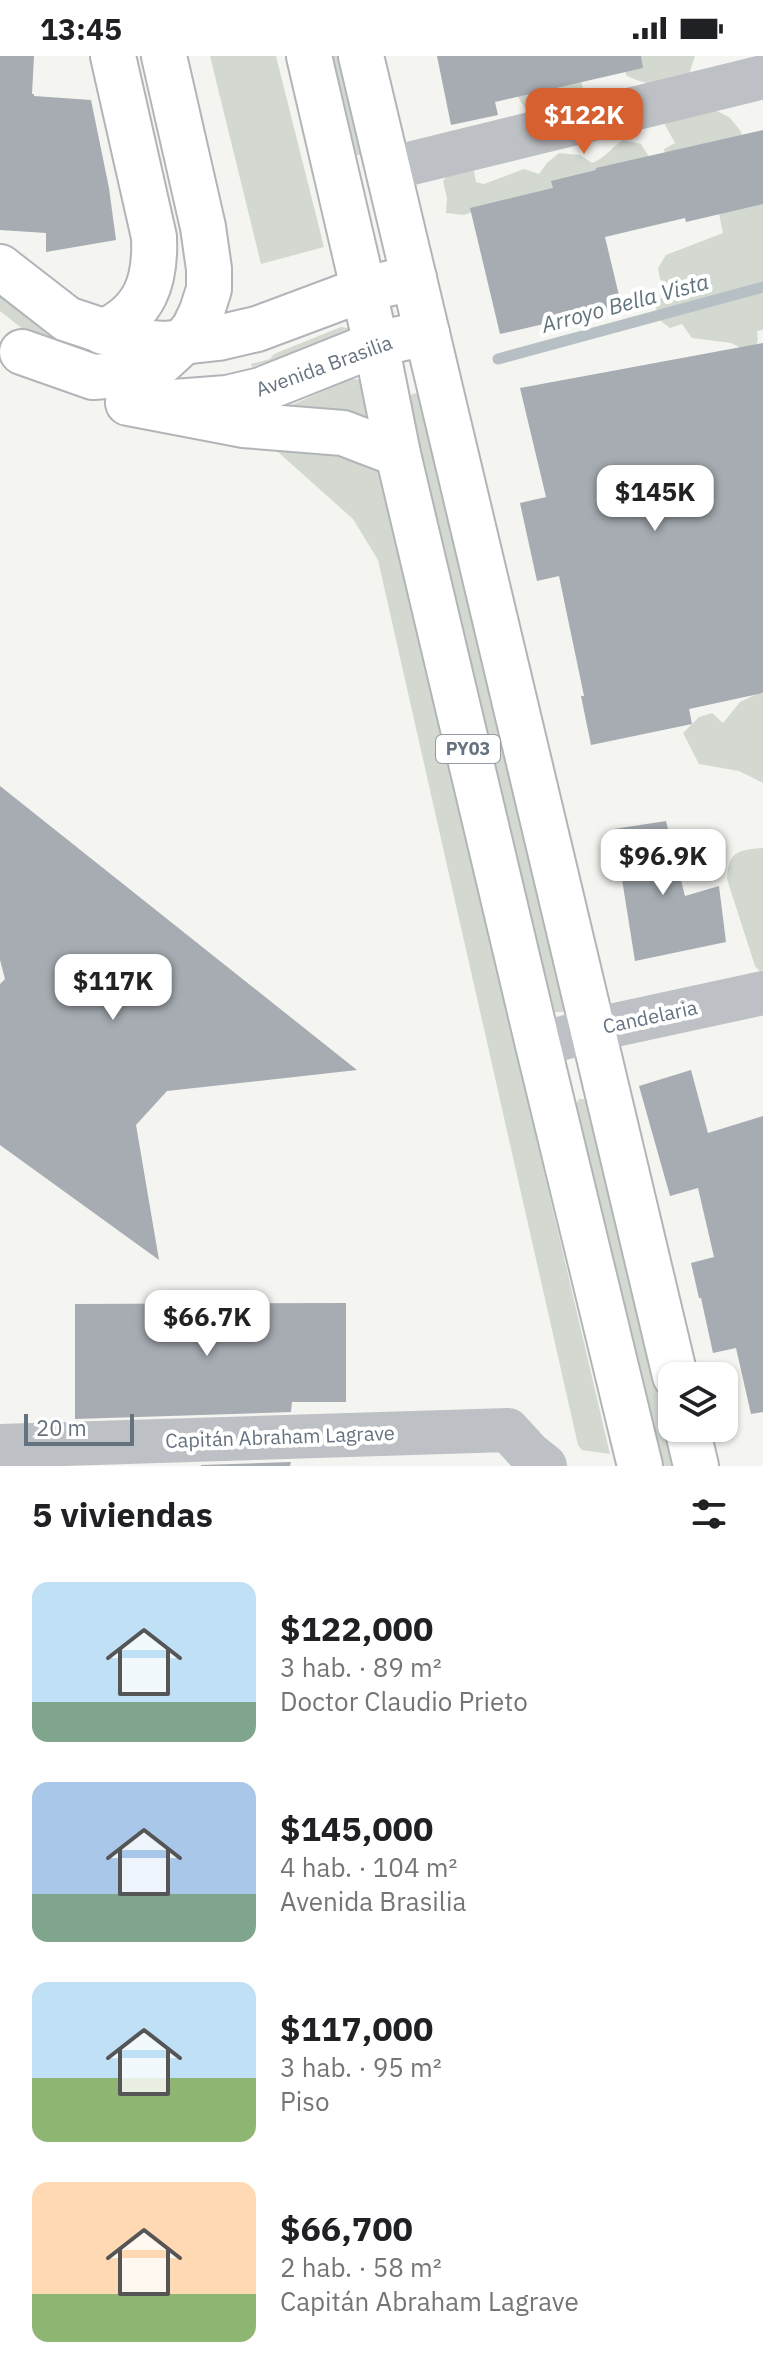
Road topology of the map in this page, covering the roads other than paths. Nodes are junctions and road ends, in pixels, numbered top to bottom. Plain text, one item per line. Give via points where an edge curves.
1 (113, 56) edge
2 (164, 56) edge
3 (309, 56) edge
4 (361, 56) edge
5 (763, 77) edge
6 (388, 169) junction
7 (0, 267) edge
8 (414, 278) junction
9 (364, 289) junction
10 (103, 332) junction
11 (427, 333) junction
12 (11, 343) edge
13 (182, 343) junction
14 (376, 344) junction
15 (128, 403) junction
16 (398, 454) junction
17 (763, 993) edge
18 (592, 1030) junction
19 (538, 1045) junction
20 (672, 1362) edge
21 (690, 1442) edge
22 (0, 1446) edge
23 (545, 1466) edge
24 (640, 1466) edge
25 (696, 1466) edge

1 - 10 main road via 155,255 146,294 123,323
2 - 13 main road via 209,269 202,311
3 - 9 main road, PY03
4 - 6 main road, PY03
5 - 6 street
6 - 8 main road, PY03
7 - 10 main road via 67,319
8 - 9 main road
8 - 11 main road, PY03
9 - 13 main road via 257,329
9 - 14 main road, PY03
10 - 13 main road via 136,342
11 - 14 main road, Avenida Brasilia
11 - 18 main road, PY03
12 - 13 main road via 93,377 157,366
12 - 15 main road, Avenida Brasilia via 72,384
14 - 15 main road, Avenida Brasilia via 261,390 202,401
14 - 16 main road, PY03
15 - 16 main road via 243,425 343,433
16 - 19 main road, PY03
17 - 18 street, Candelaria
18 - 19 street, Candelaria
18 - 20 main road, PY03
19 - 24 main road, PY03
21 - 25 main road
22 - 23 street, Capitán Abraham Lagrave via 508,1430

